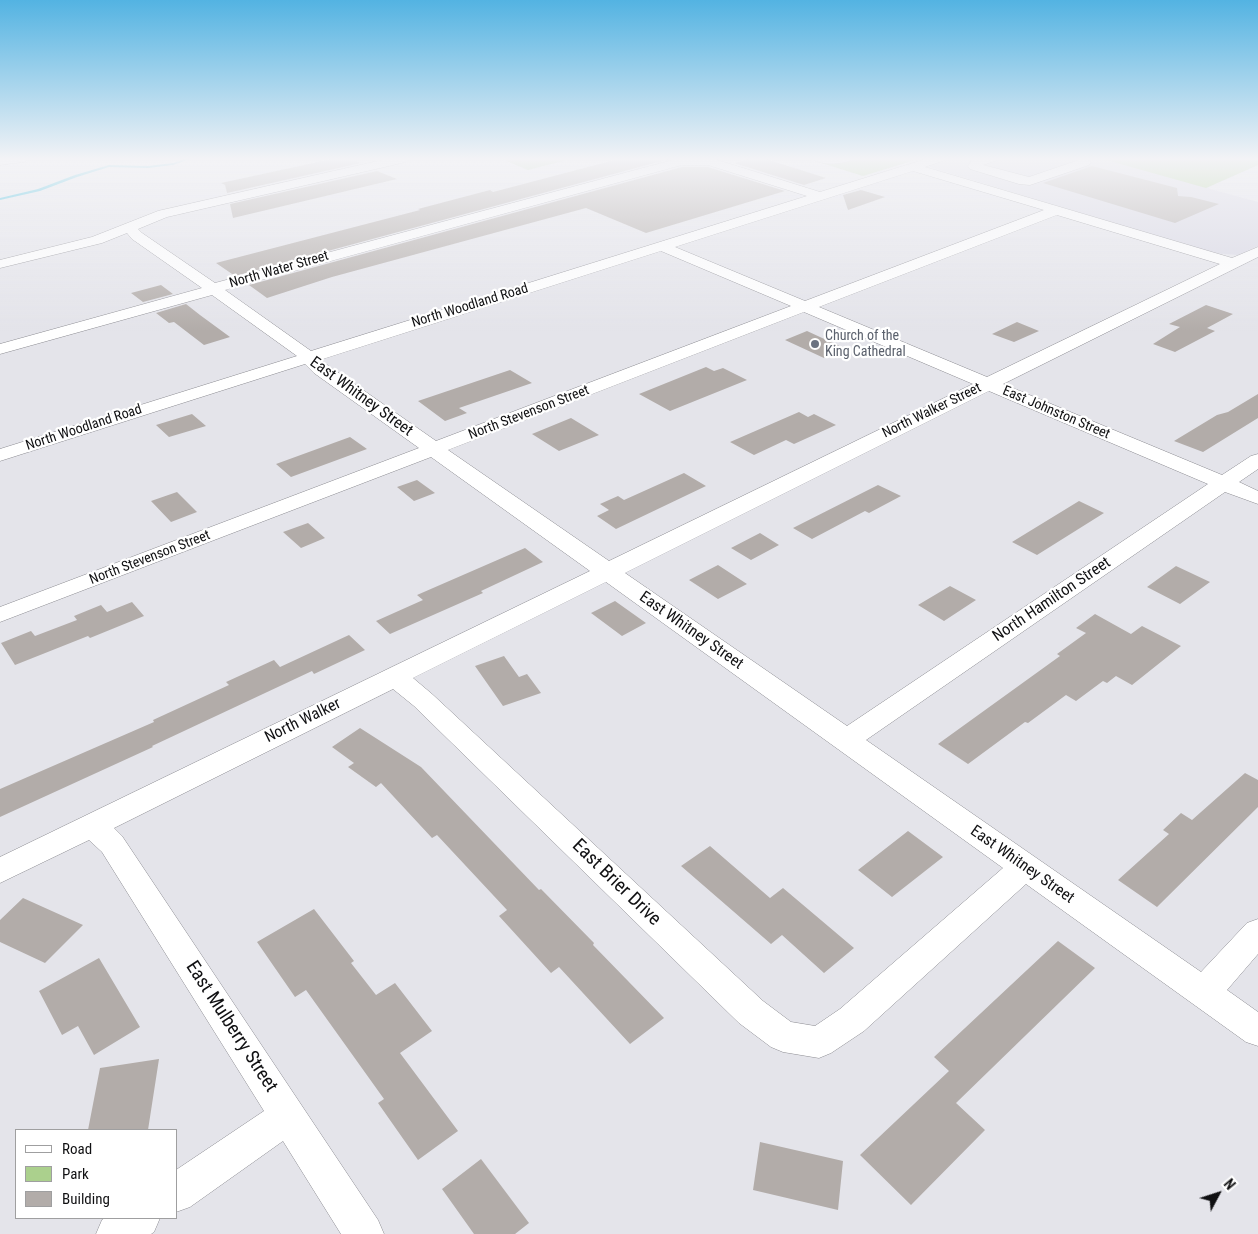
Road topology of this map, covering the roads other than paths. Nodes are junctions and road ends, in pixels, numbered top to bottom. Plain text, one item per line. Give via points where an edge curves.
1 (160, 216) edge
2 (480, 216) edge
3 (757, 216) edge
4 (1043, 216) edge
5 (1075, 216) edge
6 (130, 227) junction
7 (661, 246) junction
8 (1258, 251) edge
9 (0, 264) edge
10 (1232, 264) junction
11 (214, 290) junction
12 (806, 307) junction
13 (0, 349) edge
14 (307, 357) junction
15 (988, 384) junction
16 (434, 450) junction
17 (0, 455) edge
18 (1258, 460) edge
19 (1224, 483) junction
20 (1258, 498) edge
21 (606, 571) junction
22 (0, 615) edge
23 (394, 676) junction
24 (846, 740) junction
25 (92, 825) junction
26 (1024, 867) junction
27 (0, 871) edge
28 (1258, 932) edge
29 (1204, 992) junction
30 (1258, 1030) edge
31 (288, 1116) junction
32 (178, 1192) edge
33 (138, 1219) edge
34 (116, 1234) edge
35 (364, 1234) edge

1 - 6 street
2 - 11 street, North Water Street
3 - 7 street, North Woodland Road
4 - 12 street, North Stevenson Street
5 - 10 street
6 - 9 street via 97,240
6 - 11 street, East Whitney Street via 137,236
7 - 12 street, East Johnston Street
7 - 14 street, North Woodland Road
8 - 10 street, North Walker Street
10 - 15 street, North Walker Street
11 - 13 street, North Water Street
11 - 14 street, East Whitney Street
12 - 15 street, East Johnston Street
12 - 16 street, North Stevenson Street
14 - 16 street, East Whitney Street
14 - 17 street, North Woodland Road
15 - 19 street, East Johnston Street
15 - 21 street, North Walker Street
16 - 21 street, East Whitney Street
16 - 22 street, North Stevenson Street
18 - 19 street, North Hamilton Street
19 - 20 street, East Johnston Street
19 - 24 street, North Hamilton Street
21 - 23 street, North Walker
21 - 24 street, East Whitney Street
23 - 25 street, North Walker
23 - 26 street, East Brier Drive via 751,1012 783,1036 819,1042 852,1020
24 - 26 street, East Whitney Street
25 - 27 street, North Walker
25 - 31 street, East Mulberry Street via 112,844
26 - 29 street, East Whitney Street
28 - 29 street
29 - 30 street, East Whitney Street
31 - 32 street
31 - 35 street, East Mulberry Street
33 - 34 street

